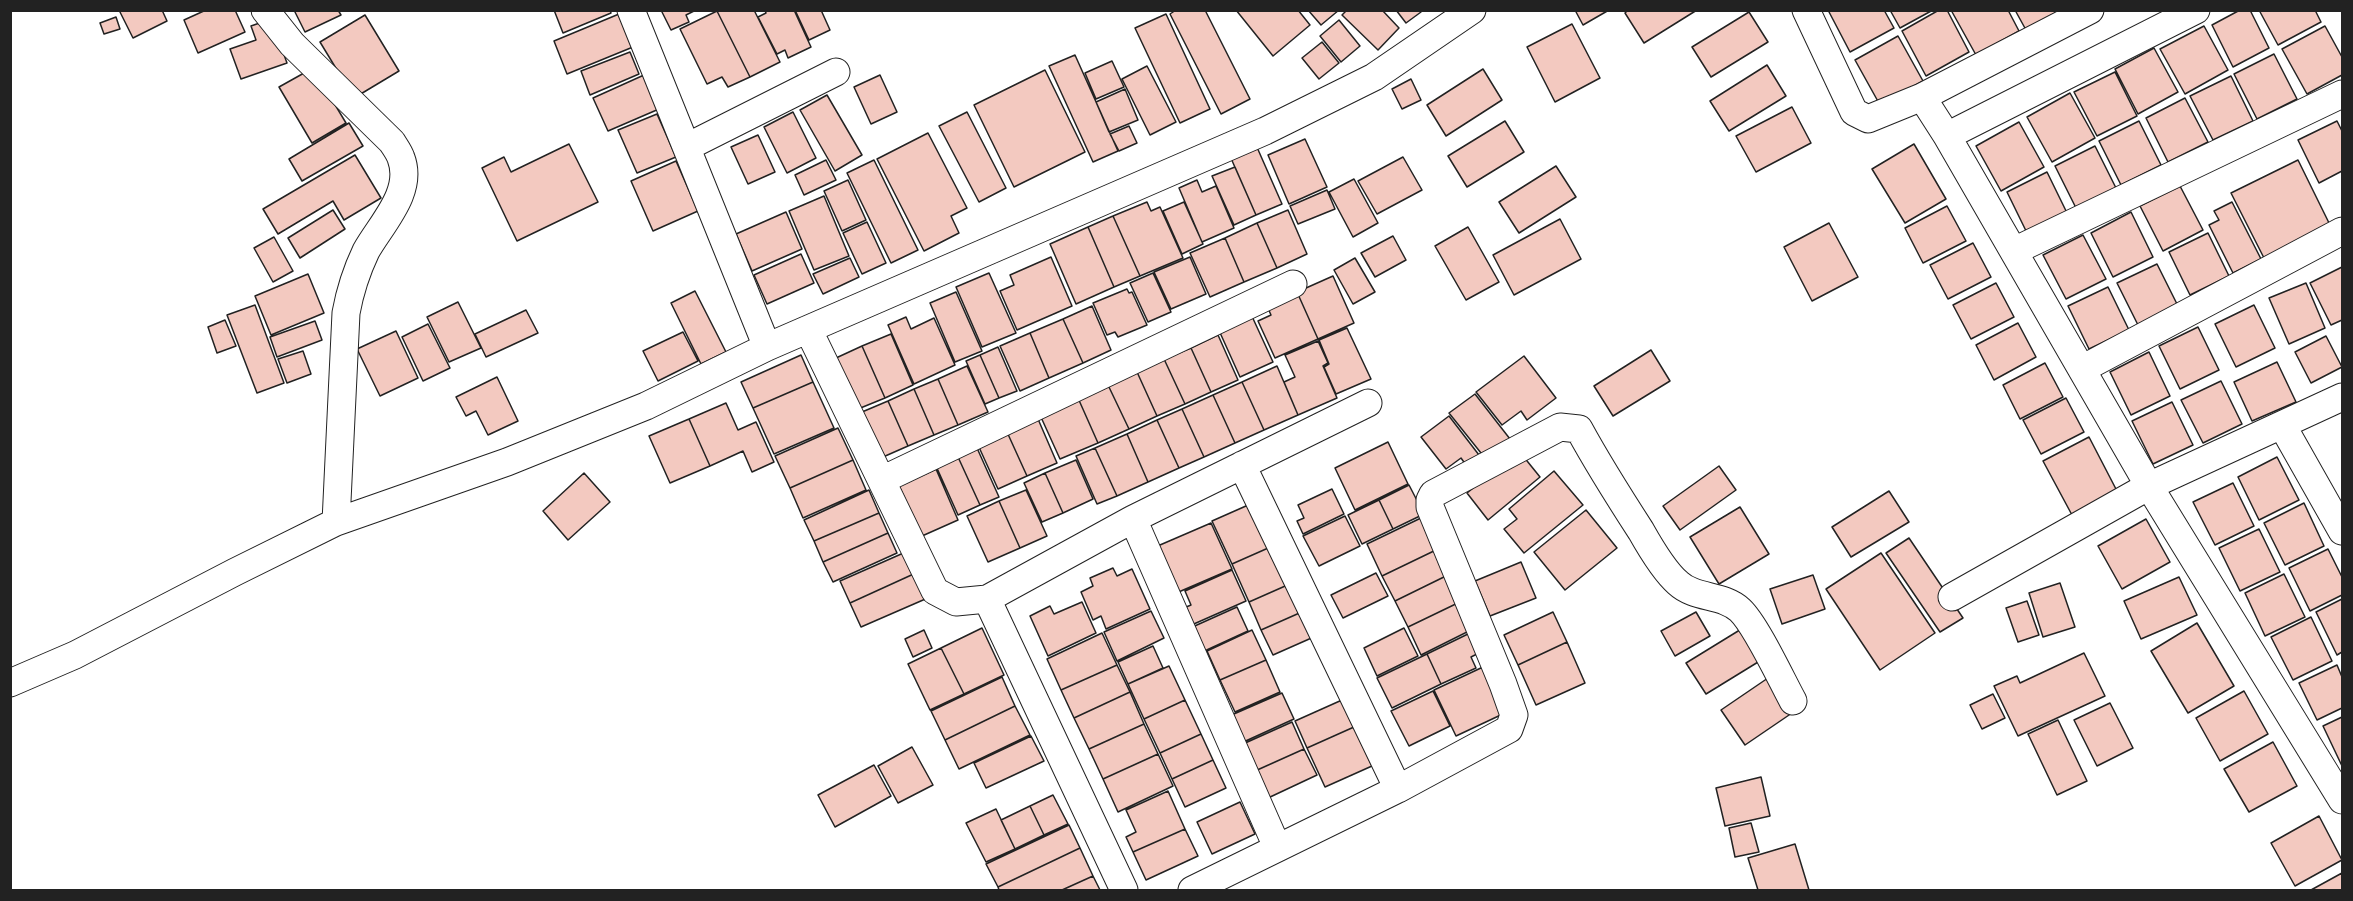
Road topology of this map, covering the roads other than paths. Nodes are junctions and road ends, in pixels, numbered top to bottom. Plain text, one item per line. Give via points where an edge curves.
1 (265, 10) edge
2 (631, 10) edge
3 (1472, 10) edge
4 (1806, 10) edge
5 (2090, 10) edge
6 (2196, 10) edge
7 (2160, 18) edge
8 (836, 72) dead end
9 (2343, 94) edge
10 (1922, 96) junction
11 (1947, 136) junction
12 (687, 147) junction
13 (2343, 231) edge
14 (2014, 251) junction
15 (1293, 284) dead end
16 (809, 331) junction
17 (767, 347) junction
18 (2082, 369) junction
19 (2343, 397) edge
20 (1368, 403) dead end
21 (2282, 425) junction
22 (1242, 465) junction
23 (882, 480) junction
24 (2149, 486) junction
25 (1133, 519) junction
26 (336, 522) junction
27 (2343, 531) edge
28 (1952, 597) dead end
29 (987, 599) junction
30 (10, 683) edge
31 (1793, 701) dead end
32 (1398, 789) junction
33 (2343, 800) edge
34 (1277, 847) junction
35 (1124, 891) edge
36 (1192, 891) edge

1 - 26 street via 292,44 392,142 402,159 404,179 397,202 351,283 346,313
2 - 12 street
3 - 16 street via 1374,77 1265,131
4 - 10 street via 1854,112 1868,119
5 - 10 street
6 - 7 street
7 - 11 street
8 - 12 street
9 - 14 street
10 - 11 street
11 - 14 street
12 - 17 street
13 - 18 street
14 - 18 street
15 - 23 street
16 - 17 street
16 - 23 street
17 - 26 street via 646,406 507,462
18 - 24 street
19 - 21 street
20 - 22 street
21 - 24 street
21 - 27 street
22 - 25 street
22 - 32 street
23 - 29 street via 935,591 956,602
24 - 28 street
24 - 33 street
25 - 29 street
25 - 34 street
26 - 30 street via 75,655
29 - 35 street
31 - 32 street via 1740,610 1678,583 1645,538 1579,429 1560,427 1433,494 1430,500 1514,715 1509,729
32 - 34 street
34 - 36 street

